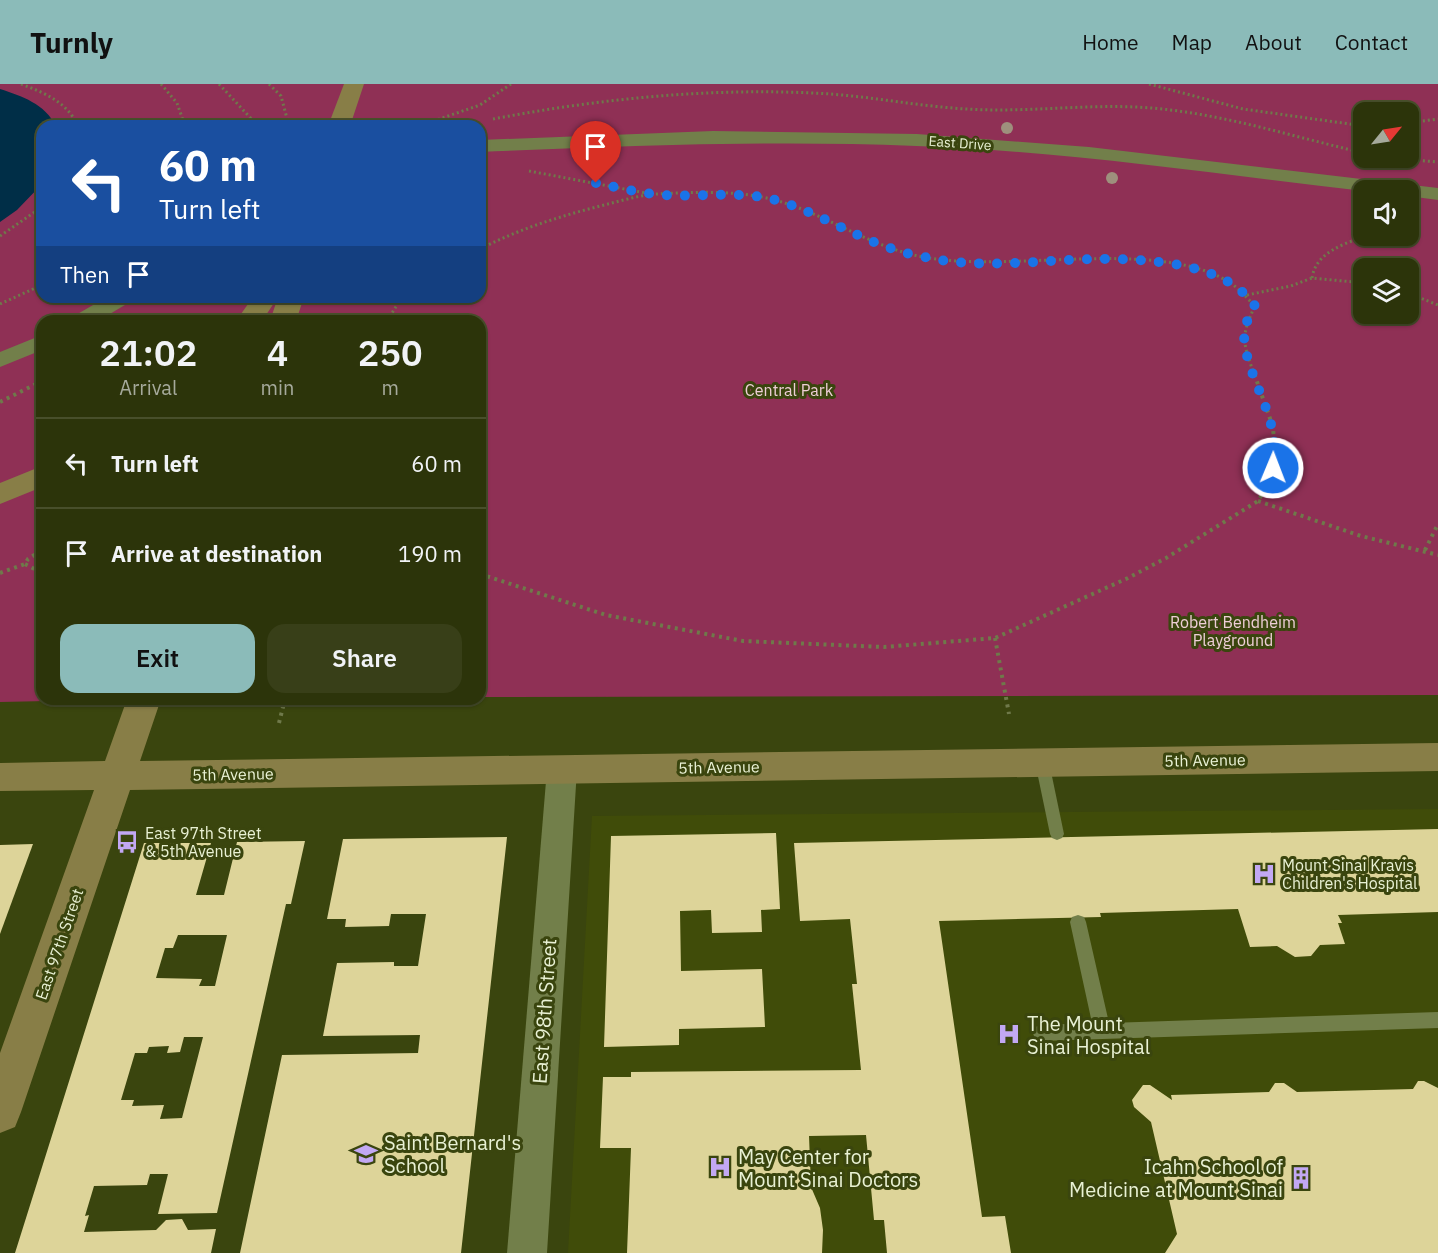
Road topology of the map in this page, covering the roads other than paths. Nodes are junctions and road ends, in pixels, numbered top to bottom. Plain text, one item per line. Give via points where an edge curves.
1 (354, 84) edge
2 (341, 120) edge
3 (486, 146) edge
4 (1438, 194) edge
5 (112, 303) edge
6 (92, 315) edge
7 (36, 345) edge
8 (0, 360) edge
9 (36, 479) edge
10 (0, 494) edge
11 (142, 705) edge
12 (1438, 757) edge
13 (1042, 762) junction
14 (562, 769) junction
15 (117, 776) junction
16 (0, 777) edge
17 (1057, 834) dead end
18 (1078, 922) dead end
19 (1438, 1020) edge
20 (1102, 1031) junction
21 (1041, 1033) dead end
22 (0, 1112) edge
23 (527, 1253) edge

1 - 2 main road
3 - 4 street, East Drive via 713,137 917,140 1100,154
5 - 6 street
7 - 8 street
9 - 10 main road
11 - 15 main road, East 97th Street
12 - 13 main road, 5th Avenue
13 - 14 main road, 5th Avenue
13 - 17 lane
14 - 15 main road, 5th Avenue
14 - 23 street, East 98th Street
15 - 16 main road, 5th Avenue
15 - 22 main road, East 97th Street
18 - 20 lane
19 - 20 lane
20 - 21 lane

